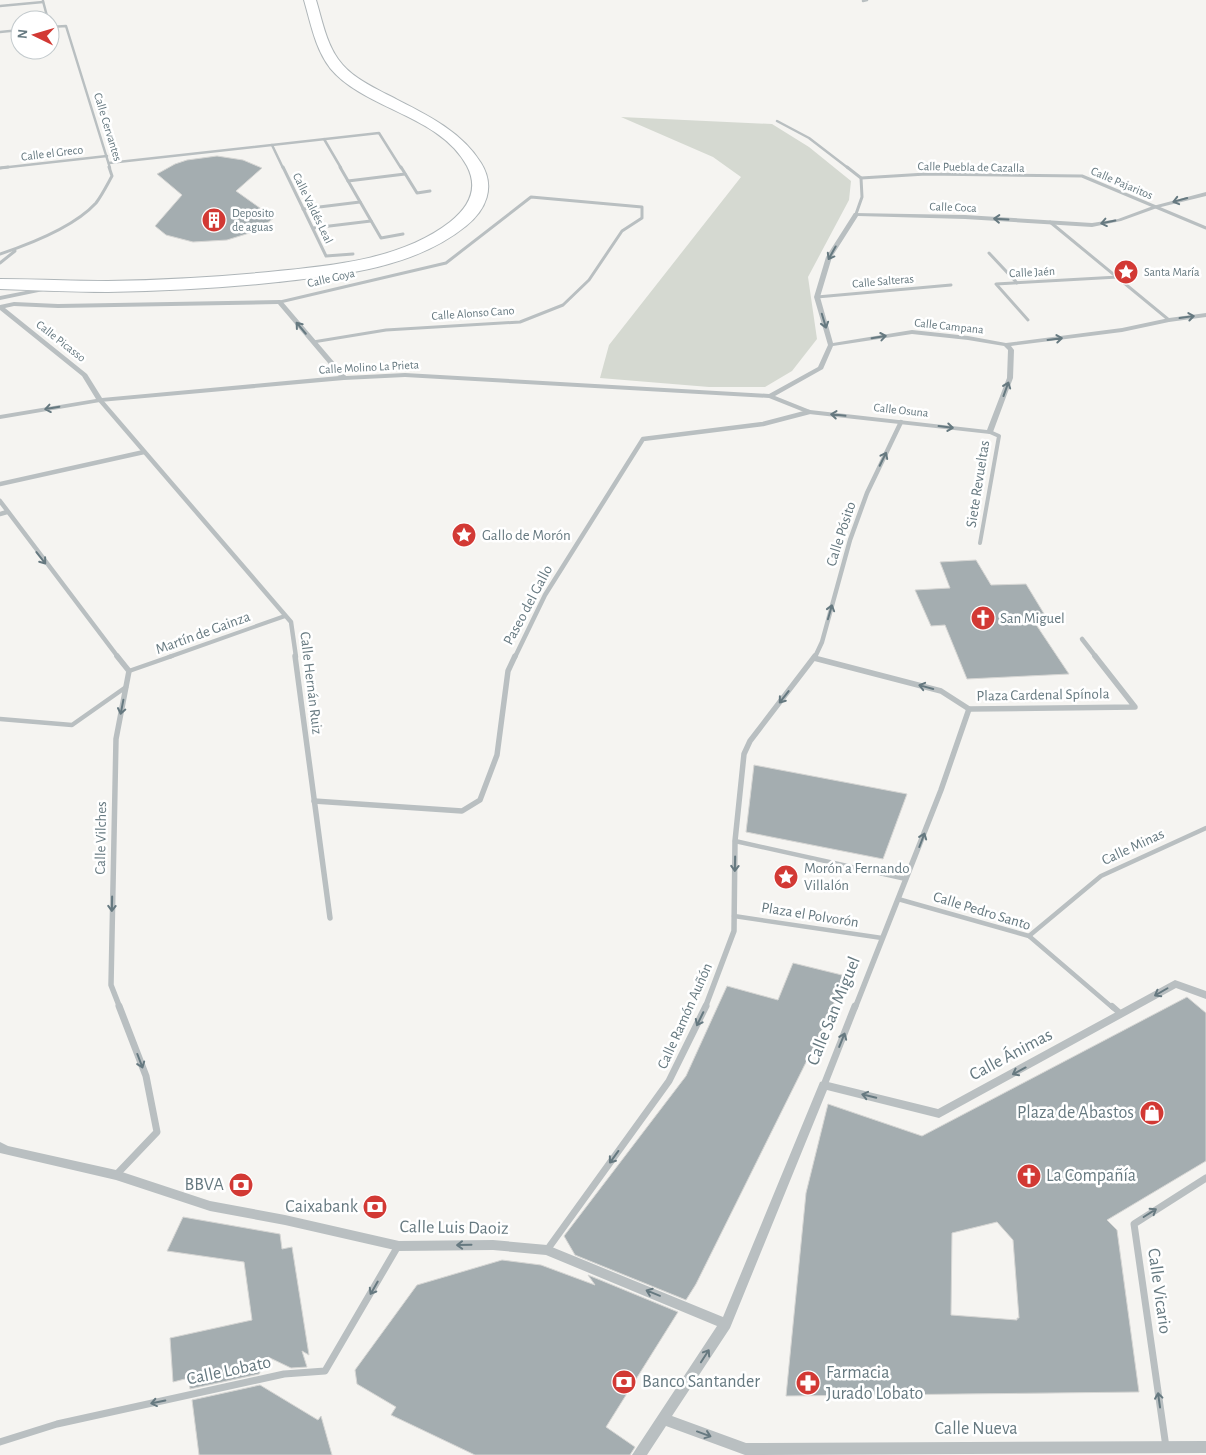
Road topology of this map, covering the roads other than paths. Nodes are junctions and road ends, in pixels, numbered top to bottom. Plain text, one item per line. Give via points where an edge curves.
1 (310, 0) edge
2 (868, 0) edge
3 (43, 1) edge
4 (863, 1) edge
5 (0, 6) edge
6 (60, 26) edge
7 (777, 121) dead end
8 (324, 139) junction
9 (272, 145) junction
10 (107, 156) junction
11 (109, 163) junction
12 (0, 168) edge
13 (405, 174) junction
14 (1082, 176) joint
15 (861, 178) junction
16 (348, 181) junction
17 (430, 191) dead end
18 (1206, 194) edge
19 (360, 202) junction
20 (642, 207) joint
21 (1154, 207) junction
22 (303, 209) junction
23 (856, 214) junction
24 (371, 221) junction
25 (1050, 222) junction
26 (313, 228) junction
27 (1206, 228) edge
28 (403, 234) dead end
29 (18, 249) junction
30 (989, 252) dead end
31 (0, 254) edge
32 (353, 254) dead end
33 (0, 263) edge
34 (0, 274) edge
35 (1118, 277) junction
36 (1018, 283) junction
37 (0, 284) edge
38 (61, 284) junction
39 (951, 284) dead end
40 (817, 297) junction
41 (0, 298) edge
42 (280, 302) junction
43 (0, 307) edge
44 (8, 313) junction
45 (0, 314) edge
46 (1206, 315) edge
47 (1028, 320) dead end
48 (1169, 320) junction
49 (313, 342) junction
50 (831, 344) junction
51 (1006, 345) junction
52 (344, 378) junction
53 (770, 396) junction
54 (100, 400) junction
55 (809, 412) junction
56 (0, 417) edge
57 (902, 422) junction
58 (990, 432) junction
59 (144, 452) junction
60 (0, 484) edge
61 (0, 501) edge
62 (7, 512) junction
63 (0, 514) edge
64 (980, 543) dead end
65 (285, 616) junction
66 (1082, 639) dead end
67 (814, 658) junction
68 (129, 671) junction
69 (126, 687) junction
70 (969, 709) junction
71 (0, 719) edge
72 (314, 801) junction
73 (1206, 828) edge
74 (735, 840) junction
75 (906, 879) junction
76 (898, 899) junction
77 (734, 916) junction
78 (330, 918) dead end
79 (1029, 936) junction
80 (882, 938) junction
81 (1206, 995) edge
82 (1122, 1015) junction
83 (824, 1085) junction
84 (2, 1150) edge
85 (116, 1175) junction
86 (1206, 1178) edge
87 (399, 1246) junction
88 (547, 1250) junction
89 (726, 1324) junction
90 (663, 1419) junction
91 (0, 1442) edge
92 (1206, 1447) edge
93 (1166, 1448) junction
94 (748, 1452) edge
95 (639, 1455) edge

1 - 38 main road via 330,58 347,77 440,130 470,159 482,186 480,201 471,213 459,224 417,248 350,266 187,285
2 - 4 street
3 - 5 street
6 - 10 street, Calle Cervantes via 66,26
7 - 15 street via 809,138
8 - 9 street
8 - 13 street via 379,133
8 - 16 street
9 - 11 street
9 - 22 street, Calle Valdés Leal
10 - 11 street, Calle Cervantes
10 - 12 street, Calle el Greco
11 - 29 street, Calle Cervantes via 112,176 91,207
13 - 16 street
13 - 17 street via 417,193
14 - 15 street, Calle Puebla de Cazalla via 926,174
14 - 21 street, Calle Pajaritos
15 - 23 street via 862,196
16 - 19 street
18 -> 21 street
19 - 22 street
19 - 24 street
20 - 42 street, Calle Goya via 531,197 446,263
20 - 49 street, Calle Alonso Cano via 642,218 622,230 588,280 563,305 520,322 386,330
21 -> 25 street via 1119,220 1092,225
21 - 27 street, Calle Pajaritos
22 - 26 street, Calle Valdés Leal
25 -> 23 street, Calle Coca
23 -> 40 street via 829,257
24 - 26 street
24 - 28 street via 381,238
25 - 35 street
26 - 32 street, Calle Valdés Leal via 326,256
29 - 31 street, Calle Cervantes
29 - 33 street, Calle Cervantes
30 - 36 street
34 - 38 main road
35 - 36 street, Calle Jaén
35 - 48 street
36 - 47 street, Calle Jaén via 996,284
37 - 38 main road
38 - 41 street
39 - 40 street, Calle Salteras
40 -> 50 street
42 - 43 street, Calle Goya via 14,304
49 -> 42 street
43 - 44 street, Calle Picasso
44 - 45 street
44 - 54 street, Calle Picasso via 85,375
48 -> 46 street, Calle Campana
51 -> 48 street, Calle Campana via 1122,330
49 - 52 street
50 -> 51 street, Calle Campana via 912,332
50 - 53 street via 821,368
58 -> 51 street via 1010,378 1011,350
52 - 53 street, Calle Molino La Prieta via 405,375
52 - 54 street, Calle Molino La Prieta
53 - 55 street, Calle Osuna
54 -> 56 street, Calle Molino La Prieta
54 - 59 street, Calle Hernán Ruiz
57 -> 55 street, Calle Osuna
55 - 72 street, Paseo del Gallo via 763,424 643,439 545,595 508,672 497,755 480,800 462,810
57 -> 58 street, Calle Osuna
67 -> 57 street, Calle Pósito via 867,493
58 - 64 street, Siete Revueltas via 999,436
59 - 60 street
59 - 65 street, Calle Hernán Ruiz
61 - 62 street
62 - 63 street
62 -> 68 street
65 - 68 street, Martín de Gainza
65 - 72 street, Calle Hernán Ruiz via 291,622
66 - 70 street, Plaza Cardenal Spínola via 1135,707
70 -> 67 street, Plaza Cardenal Spínola via 941,691
67 -> 74 street, Calle Ramón Auñón via 744,754
68 - 69 street, Calle Vilches
69 - 71 street via 72,725
69 -> 85 street, Calle Vilches via 116,739 111,985 146,1076 157,1132
75 -> 70 street, Calle San Miguel
72 - 78 street, Calle Hernán Ruiz
73 - 79 street, Calle Minas via 1101,876
74 - 75 street
74 -> 77 street, Calle Ramón Auñón
75 - 76 street, Calle San Miguel
76 - 79 street, Calle Pedro Santo
76 - 80 street, Calle San Miguel
77 - 80 street, Plaza el Polvorón
77 -> 88 street, Calle Ramón Auñón via 734,931 709,1000 669,1081
79 - 82 street, Calle Pedro Santo
83 -> 80 street, Calle San Miguel
81 -> 82 street, Calle Ánimas via 1175,984
82 -> 83 street, Calle Ánimas via 940,1114
83 - 89 street, Calle San Miguel
84 - 85 street, Calle Luis Daoiz
85 - 87 street, Calle Luis Daoiz via 210,1206
93 -> 86 street, Calle Vicario via 1134,1224
88 -> 87 street, Calle Luis Daoiz via 493,1245
87 -> 91 street, Calle Lobato via 325,1372 284,1374 57,1424
89 -> 88 street, Calle Luis Daoiz
90 -> 89 street
90 -> 94 street, Calle Nueva
90 - 95 street
92 - 93 street, Calle Nueva
93 - 94 street, Calle Nueva

